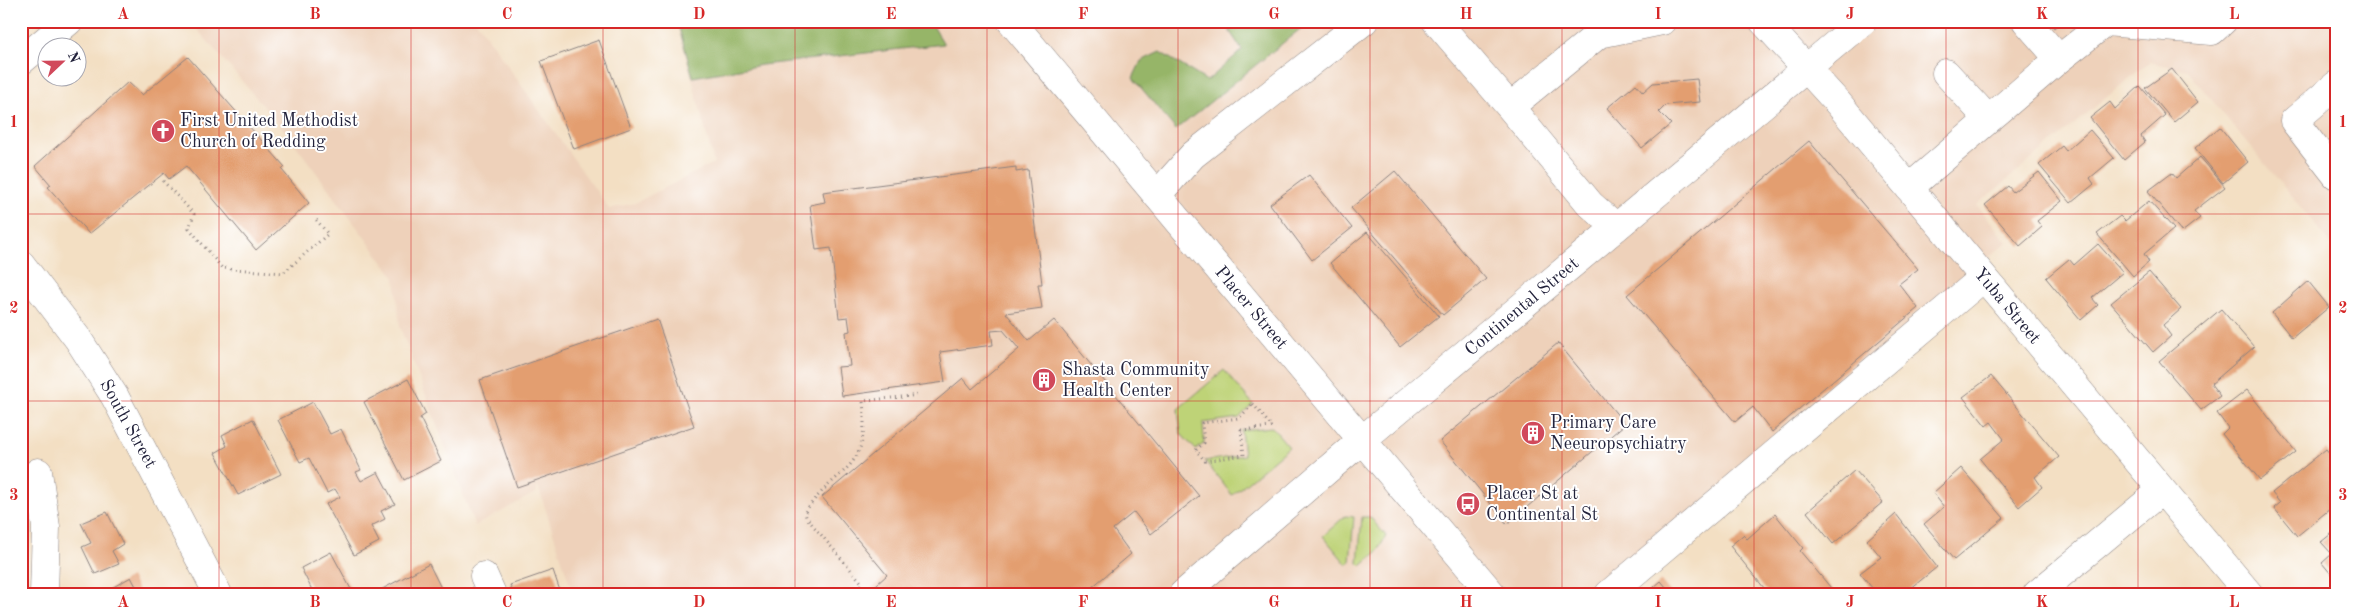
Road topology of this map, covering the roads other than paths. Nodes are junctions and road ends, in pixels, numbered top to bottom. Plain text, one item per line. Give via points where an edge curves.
1 (69, 21) edge
2 (1011, 21) edge
3 (1364, 21) edge
4 (1436, 21) edge
5 (1662, 21) edge
6 (1763, 21) edge
7 (1863, 21) edge
8 (2026, 21) edge
9 (2223, 21) edge
10 (1593, 28) edge
11 (2059, 59) junction
12 (21, 61) edge
13 (1806, 69) junction
14 (1946, 72) dead end
15 (2336, 85) edge
16 (1510, 107) junction
17 (1988, 119) junction
18 (2336, 174) edge
19 (1909, 188) junction
20 (1157, 195) junction
21 (1616, 228) junction
22 (21, 264) edge
23 (1982, 278) junction
24 (1362, 440) junction
25 (38, 472) dead end
26 (2162, 490) junction
27 (44, 594) edge
28 (218, 594) edge
29 (1183, 594) edge
30 (1492, 594) edge
31 (1609, 594) edge
32 (2038, 594) edge
33 (2249, 594) edge

1 - 12 street
2 - 20 street, Placer Street
3 - 20 street via 1194,155
4 - 16 street
5 - 10 street
6 - 13 street, Yuba Street
7 - 13 street, Continental Street
8 - 11 street
9 - 11 street via 2212,31 2106,22
10 - 16 street
11 - 17 street
13 - 19 street, Yuba Street
13 - 21 street, Continental Street
14 - 17 street
15 - 18 street via 2294,121
16 - 21 street via 1590,204
17 - 19 street
19 - 23 street, Yuba Street
20 - 24 street, Placer Street
21 - 24 street, Continental Street
22 - 28 street, South Street via 78,338 115,397
23 - 26 street, Yuba Street
23 - 31 street
24 - 29 street, Continental Street
24 - 30 street, Placer Street
25 - 27 street via 46,527
26 - 32 street
26 - 33 street, Yuba Street

